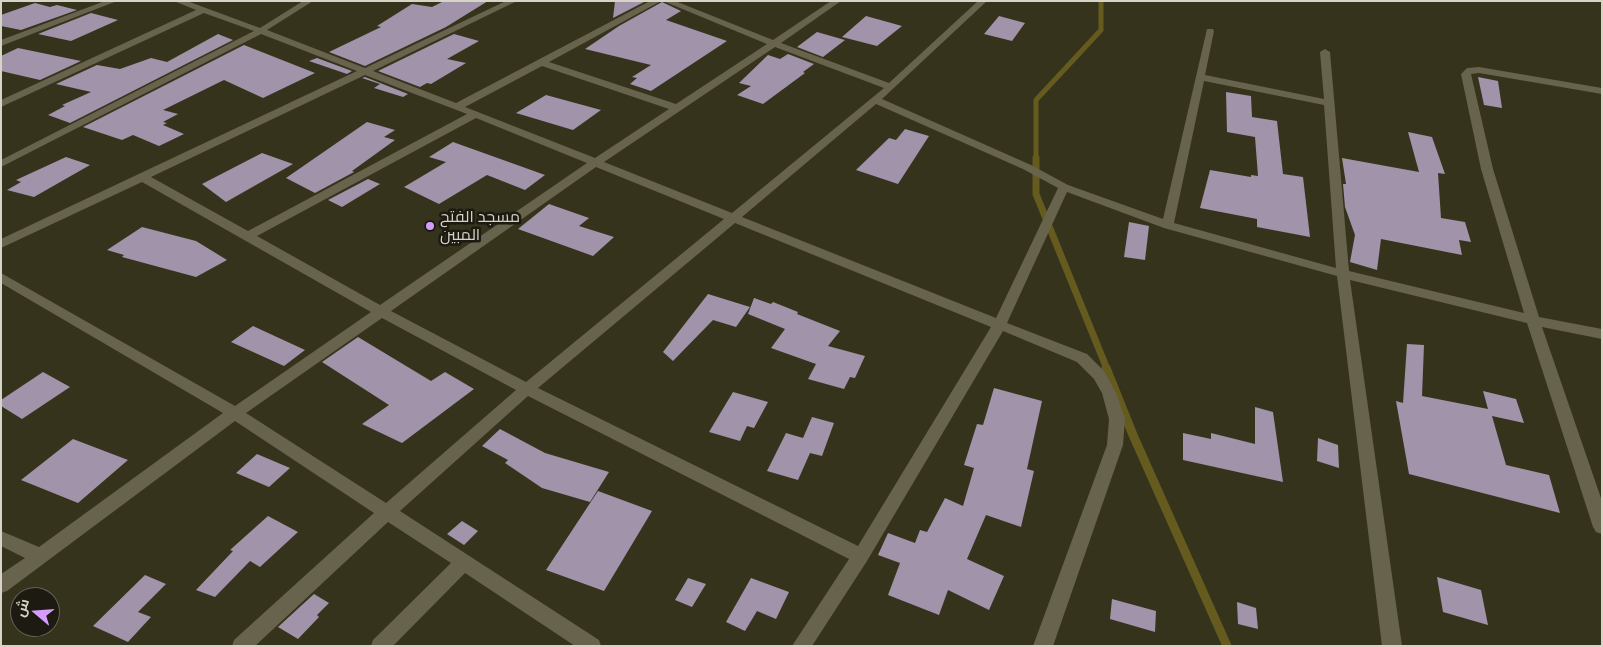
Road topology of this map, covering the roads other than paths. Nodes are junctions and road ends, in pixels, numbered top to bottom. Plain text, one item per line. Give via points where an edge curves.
1 (114, 1) edge
2 (178, 1) edge
3 (309, 1) edge
4 (513, 1) edge
5 (657, 1) edge
6 (667, 1) edge
7 (837, 1) edge
8 (983, 1) edge
9 (204, 10) junction
10 (261, 31) junction
11 (1210, 31) dead end
12 (1, 42) edge
13 (774, 44) junction
14 (1325, 52) dead end
15 (540, 62) junction
16 (365, 72) junction
17 (1200, 77) junction
18 (891, 87) junction
19 (1602, 90) edge
20 (875, 100) junction
21 (1329, 103) junction
22 (1, 104) edge
23 (457, 107) junction
24 (677, 108) junction
25 (475, 114) junction
26 (596, 162) junction
27 (1, 164) edge
28 (142, 177) junction
29 (1064, 188) junction
30 (733, 219) junction
31 (1168, 225) junction
32 (248, 236) junction
33 (1, 244) edge
34 (1344, 274) junction
35 (1, 277) edge
36 (382, 312) junction
37 (1532, 320) junction
38 (999, 326) junction
39 (1602, 334) edge
40 (526, 390) junction
41 (234, 413) junction
42 (386, 513) junction
43 (1602, 527) edge
44 (1, 538) edge
45 (39, 556) junction
46 (861, 556) junction
47 (464, 562) junction
48 (1, 585) edge
49 (241, 646) edge
50 (380, 646) edge
51 (592, 646) edge
52 (801, 646) edge
53 (1043, 646) edge
54 (1392, 646) edge

1 - 12 street
2 - 9 street
3 - 10 street
4 - 16 street
5 - 15 street
6 - 13 street
7 - 13 street
8 - 18 street
9 - 10 street
9 - 22 street
10 - 16 street
10 - 27 street
11 - 17 street
13 - 18 street
13 - 24 street
14 - 21 street
15 - 23 street
15 - 24 street
16 - 23 street
16 - 28 street
17 - 21 street
17 - 31 street
18 - 20 street
19 - 37 street via 1479,70 1470,70 1466,74 1487,169
20 - 29 street via 1027,167
20 - 30 street
21 - 34 street
23 - 25 street
24 - 26 street
25 - 26 street
25 - 32 street
26 - 30 street
26 - 36 street
28 - 32 street
28 - 33 street
29 - 31 street
29 - 38 street
30 - 38 street
30 - 40 street
31 - 34 street
32 - 36 street
34 - 37 street
34 - 54 street
35 - 41 street
36 - 40 street
36 - 41 street
37 - 39 street
37 - 43 street
38 - 46 street
38 - 53 street via 1082,358 1099,375 1109,392 1117,419 1116,444
40 - 42 street
40 - 46 street
41 - 42 street
41 - 45 street
42 - 47 street
42 - 49 street
44 - 45 street
45 - 48 street
46 - 52 street
47 - 50 street
47 - 51 street

